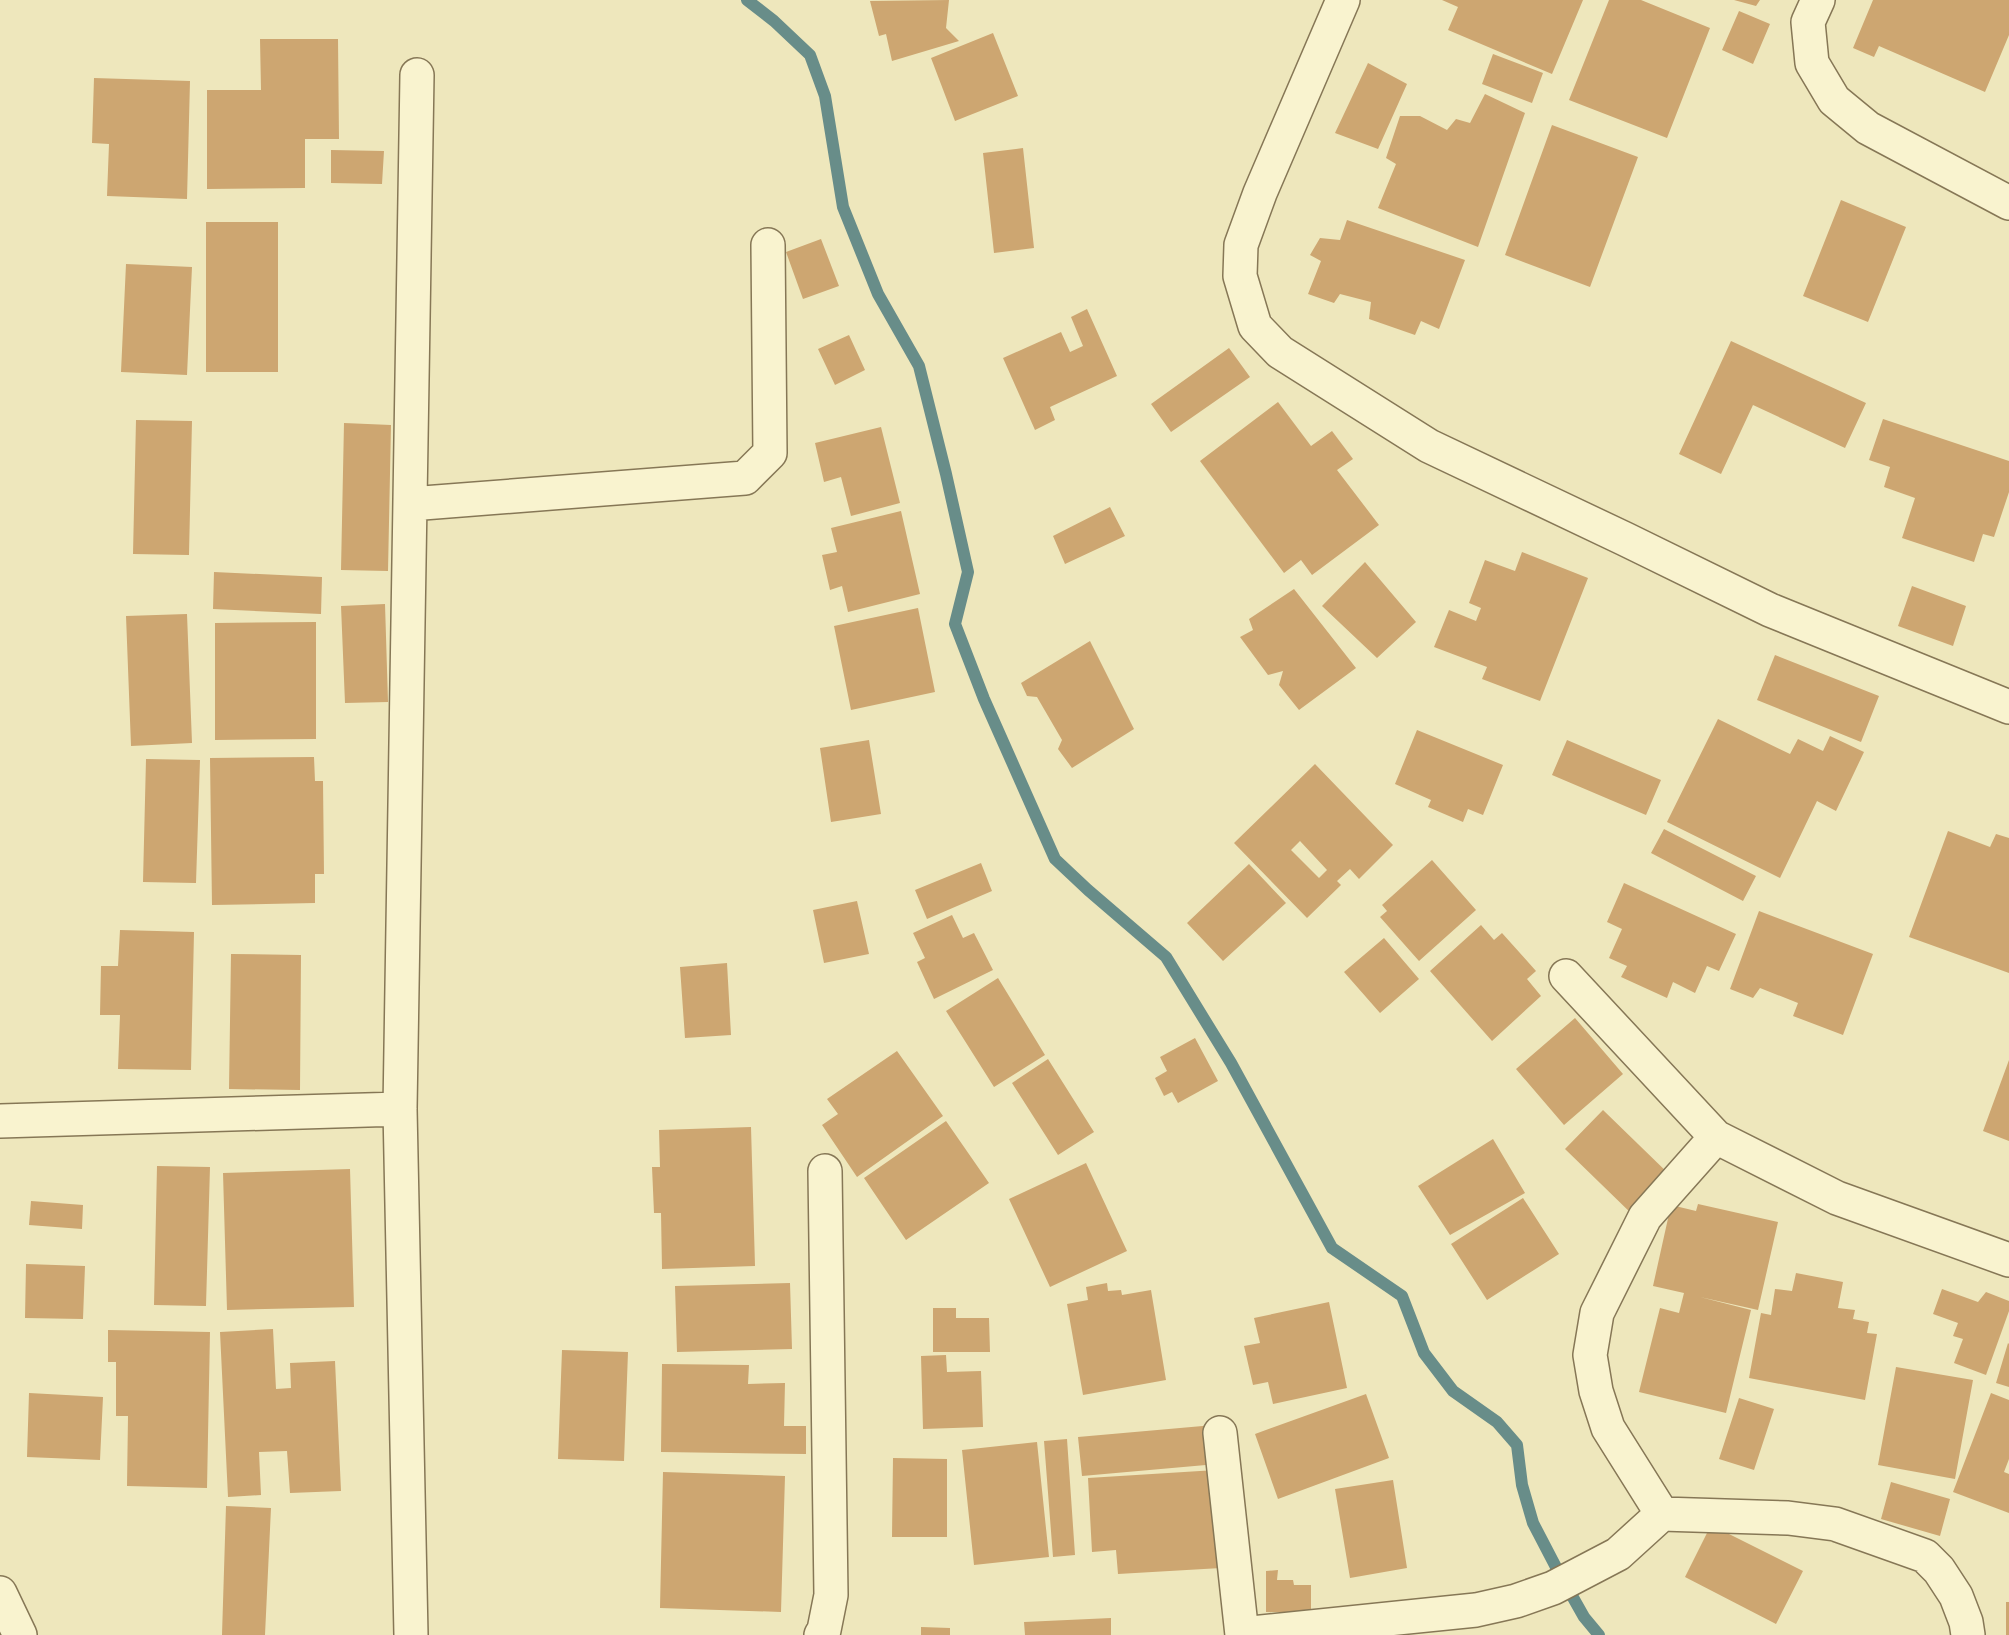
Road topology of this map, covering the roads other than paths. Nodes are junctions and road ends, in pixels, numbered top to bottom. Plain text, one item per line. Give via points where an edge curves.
1 (1343, 0) edge
2 (1818, 0) edge
3 (417, 75) dead end
4 (2009, 203) edge
5 (768, 245) dead end
6 (410, 504) junction
7 (2009, 707) edge
8 (1566, 976) dead end
9 (400, 1109) junction
10 (0, 1121) edge
11 (1716, 1137) junction
12 (825, 1171) dead end
13 (2009, 1260) edge
14 (1220, 1433) dead end
15 (1662, 1514) junction
16 (0, 1593) edge
17 (20, 1635) edge
18 (411, 1635) edge
19 (820, 1635) edge
20 (1242, 1635) edge
21 (1968, 1635) edge

1 - 7 street via 1241,245 1240,276 1255,326 1280,352 1429,446 1770,610
2 - 4 street via 1808,22 1812,63 1834,100 1868,128
3 - 6 street
5 - 6 street via 770,453 745,478
6 - 9 street
8 - 11 street
9 - 10 street
9 - 18 street
11 - 13 street via 1837,1198
11 - 15 street via 1645,1217 1597,1313 1590,1355 1608,1428
12 - 19 street via 831,1595
14 - 20 street
15 - 20 street via 1618,1554 1553,1588 1516,1601 1476,1610
15 - 21 street via 1788,1518 1835,1524 1924,1556 1956,1596
16 - 17 street

